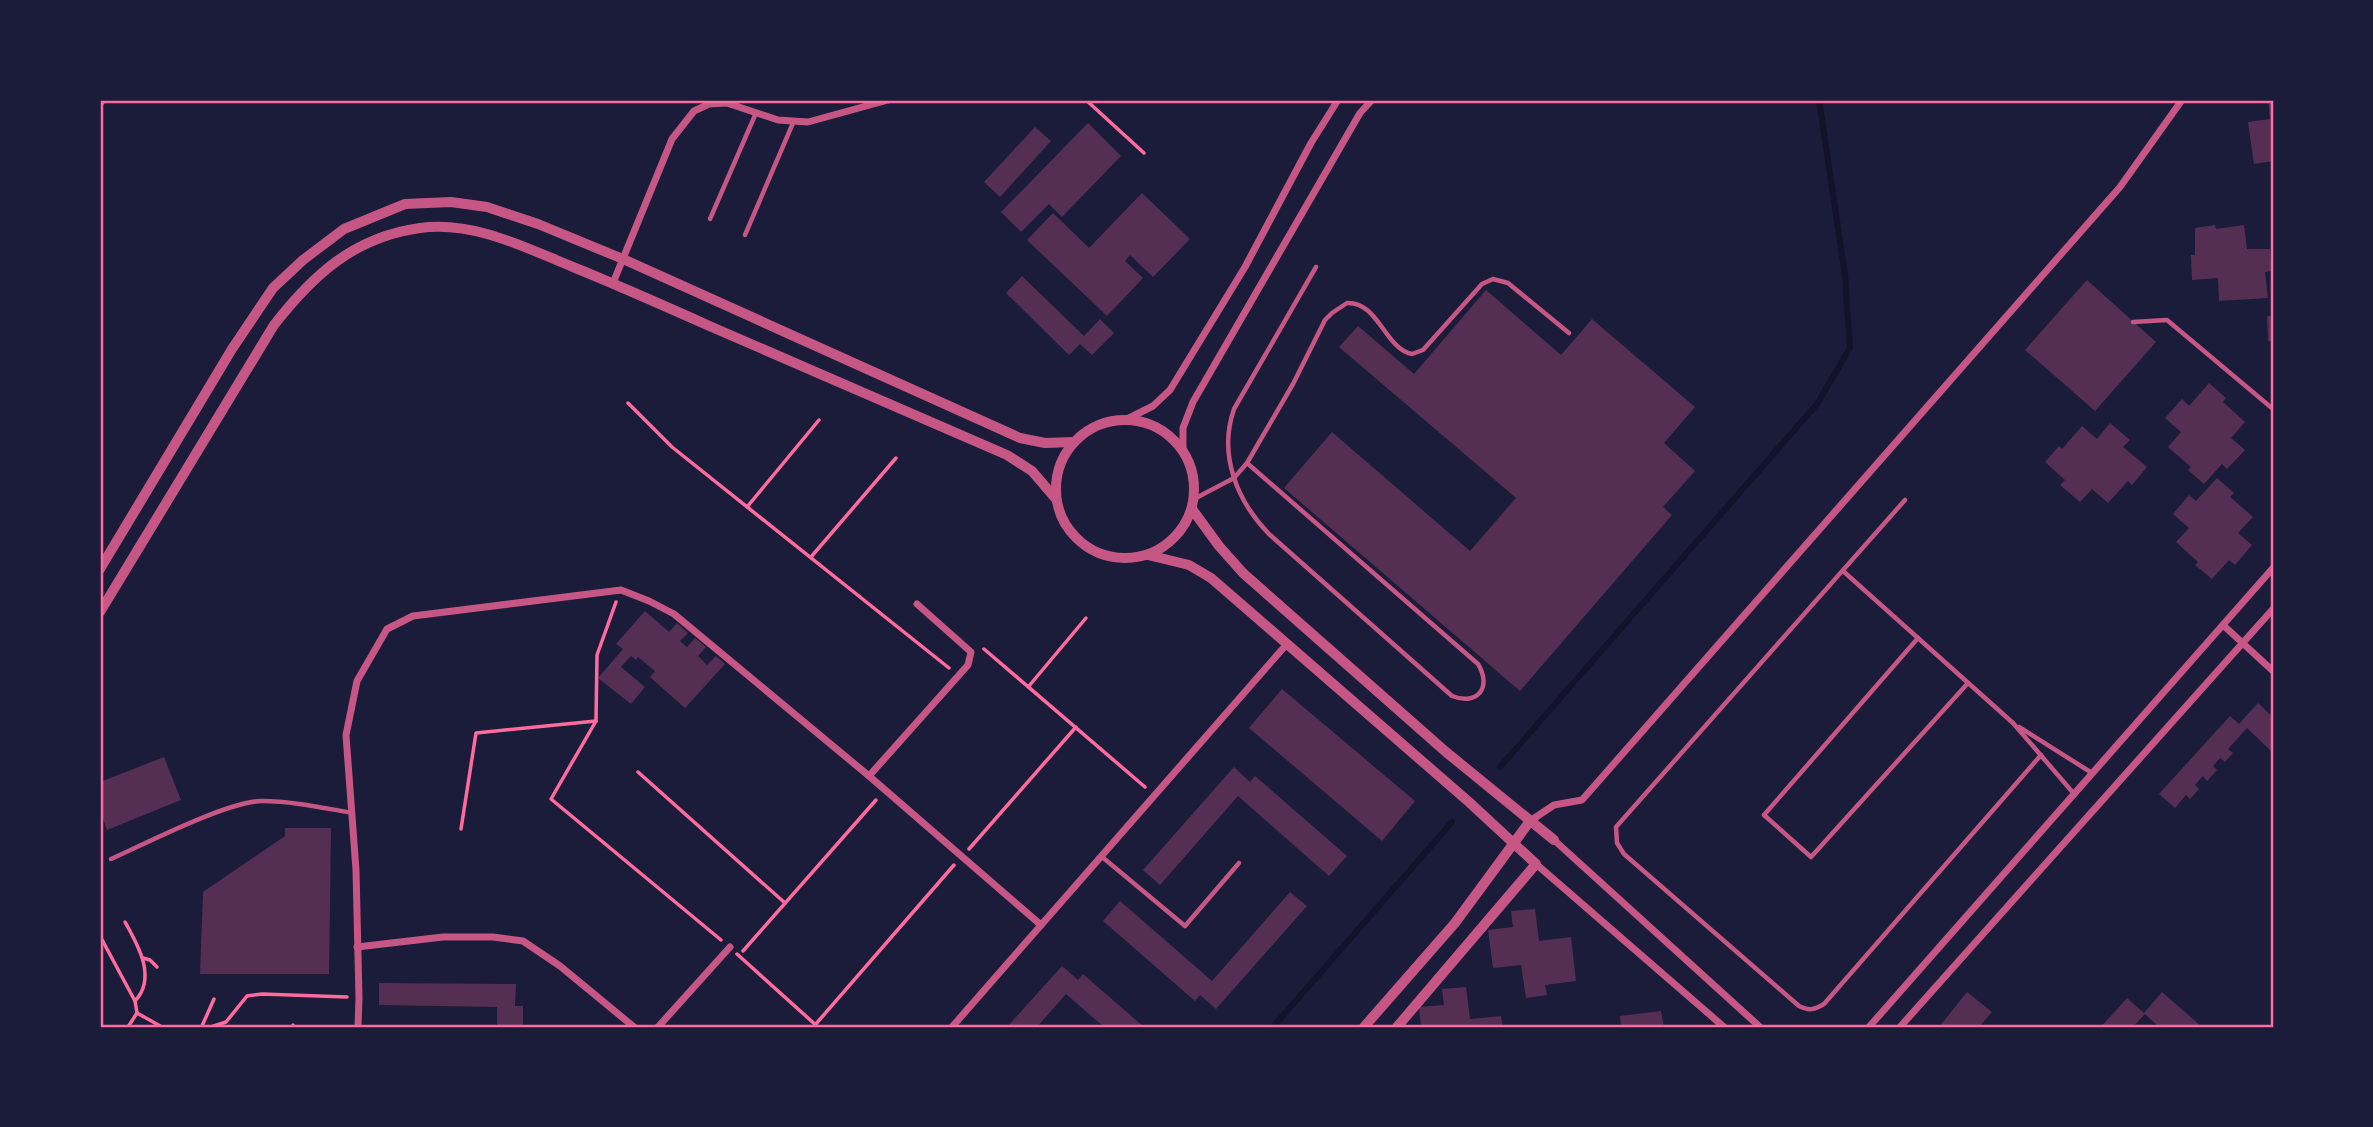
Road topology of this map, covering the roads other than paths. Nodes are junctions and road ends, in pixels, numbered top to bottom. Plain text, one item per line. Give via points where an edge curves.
1 (888, 100) edge
2 (1338, 100) edge
3 (1372, 100) edge
4 (2182, 100) edge
5 (756, 113) junction
6 (793, 122) junction
7 (710, 219) dead end
8 (745, 235) dead end
9 (623, 259) junction
10 (1316, 267) dead end
11 (612, 283) junction
12 (2133, 322) dead end
13 (1569, 333) dead end
14 (2273, 409) edge
15 (1127, 419) junction
16 (1073, 442) junction
17 (1183, 450) junction
18 (1247, 463) junction
19 (1234, 478) junction
20 (1056, 499) junction
21 (1905, 500) dead end
22 (1193, 504) junction
23 (1148, 555) junction
24 (2273, 568) edge
25 (100, 569) edge
26 (1843, 571) junction
27 (917, 604) dead end
28 (2273, 608) edge
29 (100, 612) edge
30 (2223, 625) junction
31 (1918, 638) junction
32 (2243, 643) junction
33 (1286, 645) junction
34 (2273, 671) edge
35 (1968, 683) junction
36 (2013, 723) junction
37 (2041, 755) junction
38 (2092, 774) junction
39 (869, 776) junction
40 (2075, 795) junction
41 (353, 813) junction
42 (1530, 821) junction
43 (1554, 840) joint
44 (1512, 844) junction
45 (1101, 856) junction
46 (111, 859) dead end
47 (1239, 863) dead end
48 (1536, 864) junction
49 (1041, 925) junction
50 (357, 947) junction
51 (730, 947) road end
52 (358, 1027) edge
53 (634, 1027) edge
54 (658, 1027) edge
55 (952, 1027) edge
56 (1364, 1027) edge
57 (1397, 1027) edge
58 (1724, 1027) edge
59 (1760, 1027) edge
60 (1869, 1027) edge
61 (1900, 1027) edge

1 - 6 street
2 - 15 street via 1170,390 1153,407
3 - 17 street via 1360,113 1194,402 1183,428
4 - 42 street via 2120,187 1582,800 1554,805
5 - 6 street
5 - 7 lane
5 - 9 street via 727,103 694,111 672,139
6 - 8 lane
9 - 11 street
9 - 16 street via 1020,438
9 - 25 street via 500,211 451,202 405,204 344,229 273,288
10 - 19 lane via 1234,409 1227,449
11 - 20 street via 1007,455 1032,471
11 - 29 street via 492,235 457,228 421,228 389,235 348,253 295,297 274,325
12 - 14 lane via 2167,320
13 - 18 lane via 1499,279 1482,284 1423,350 1412,354 1402,350 1363,306 1347,303 1325,320
15 - 16 street via 1107,421
15 - 17 street via 1165,431
16 - 20 street via 1056,479
17 - 22 street via 1195,480
18 - 19 lane
18 - 19 lane via 1478,664 1484,675 1483,689 1474,698 1452,696 1264,529 1241,498
19 - 22 lane
20 - 23 street via 1070,531 1089,548 1113,558
21 - 26 lane
22 - 23 street via 1175,537
22 - 42 street via 1219,547 1242,573
23 - 33 street via 1189,565 1211,578
24 - 30 street
26 - 31 lane
26 - 37 lane via 1616,827 1616,843 1624,853 1799,1006 1815,1009
27 - 39 street via 971,652 968,665
28 - 32 street
30 - 32 street
30 - 38 street
31 - 35 lane
31 - 35 lane via 1763,815 1811,857
32 - 34 street
32 - 61 street
33 - 44 street
33 - 45 street
35 - 36 lane
36 - 37 lane
36 - 38 lane
37 - 40 lane
38 - 40 street
39 - 41 street via 674,614 621,590 413,616 387,629 357,681 346,734
39 - 49 street
40 - 60 street
41 - 46 lane via 260,801 229,809
41 - 50 street
42 - 43 street
42 - 44 street
43 - 59 street
44 - 48 street
44 - 56 street via 1455,923
45 - 47 lane via 1185,926
45 - 49 street
48 - 57 street
48 - 58 street
49 - 55 street
50 - 52 street
50 - 53 street via 443,937 523,941
51 - 54 street

